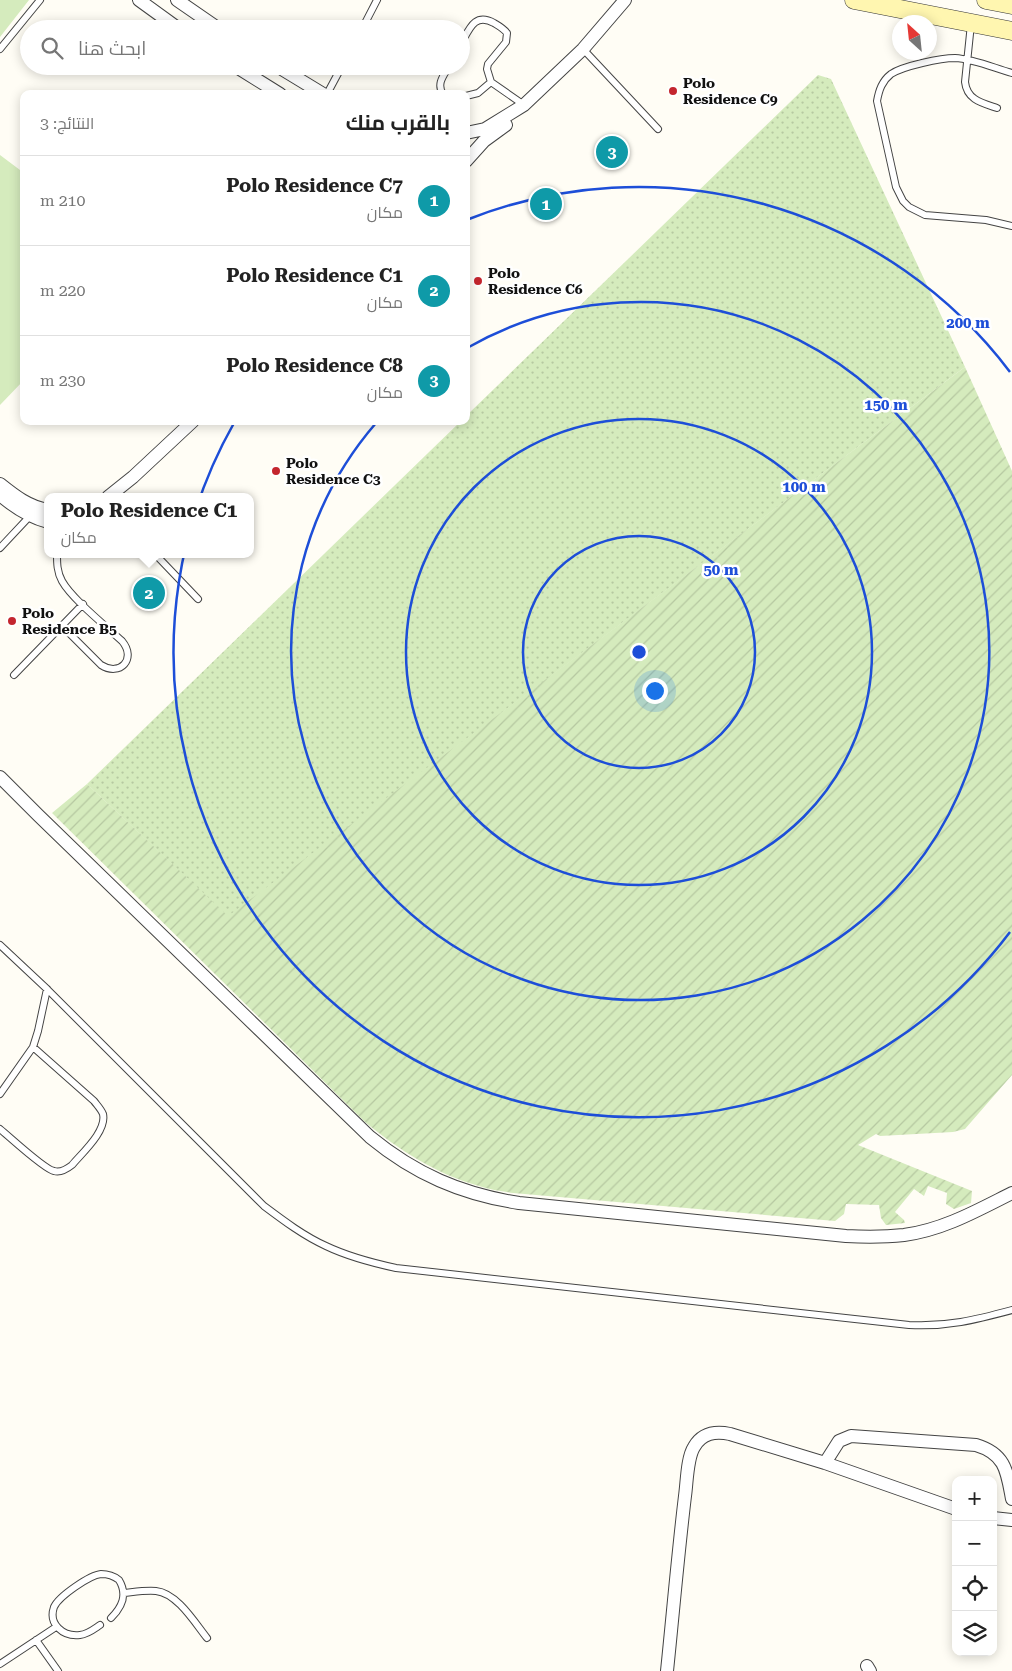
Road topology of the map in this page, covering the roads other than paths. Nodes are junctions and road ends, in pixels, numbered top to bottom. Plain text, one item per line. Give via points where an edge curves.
1 (40, 0) edge
2 (139, 0) edge
3 (177, 0) edge
4 (376, 0) edge
5 (617, 0) edge
6 (625, 0) edge
7 (854, 0) edge
8 (976, 0) edge
9 (986, 0) edge
10 (1012, 5) edge
11 (612, 16) junction
12 (24, 20) edge
13 (167, 20) edge
14 (206, 20) edge
15 (366, 20) edge
16 (971, 23) junction
17 (20, 24) edge
18 (470, 29) edge
19 (1012, 31) edge
20 (0, 49) edge
21 (582, 49) junction
22 (968, 60) junction
23 (1012, 73) edge
24 (249, 75) edge
25 (293, 75) edge
26 (338, 75) edge
27 (444, 75) edge
28 (491, 82) junction
29 (274, 90) edge
30 (317, 90) edge
31 (330, 90) edge
32 (441, 90) edge
33 (470, 95) edge
34 (524, 105) junction
35 (997, 108) dead end
36 (658, 128) dead end
37 (470, 132) edge
38 (470, 157) edge
39 (1012, 226) edge
40 (189, 425) edge
41 (162, 451) junction
42 (0, 484) edge
43 (113, 493) edge
44 (126, 493) edge
45 (0, 494) edge
46 (44, 509) edge
47 (30, 516) junction
48 (44, 521) edge
49 (0, 548) edge
50 (56, 558) edge
51 (159, 558) edge
52 (198, 599) dead end
53 (83, 604) junction
54 (62, 626) junction
55 (14, 675) dead end
56 (0, 777) edge
57 (0, 944) edge
58 (47, 989) junction
59 (33, 1047) junction
60 (0, 1094) edge
61 (0, 1129) edge
62 (1012, 1193) edge
63 (1012, 1310) edge
64 (825, 1464) junction
65 (1012, 1499) edge
66 (952, 1508) edge
67 (997, 1518) edge
68 (1012, 1520) edge
69 (124, 1593) junction
70 (111, 1618) dead end
71 (100, 1625) dead end
72 (56, 1627) junction
73 (207, 1638) dead end
74 (36, 1640) junction
75 (0, 1664) edge
76 (58, 1671) edge
77 (667, 1671) edge

1 - 12 lane
2 - 13 street
3 - 14 street
4 - 15 lane
5 - 11 street
6 - 11 street
7 - 16 street
8 - 16 street via 977,14
9 - 10 street
11 - 21 street
16 - 19 street
16 - 22 lane
17 - 20 lane
18 - 28 lane via 479,19 491,21 504,30 506,42 488,64
21 - 34 street
21 - 36 lane
22 - 23 lane
22 - 35 lane via 965,82 969,94
22 - 39 lane via 955,58 928,62 891,74 884,81 877,101 896,188 909,207 925,216 986,220
24 - 29 street
25 - 30 street
26 - 31 lane
27 - 32 lane
28 - 33 lane via 478,93
28 - 34 lane
34 - 37 street via 484,129
34 - 38 street
40 - 41 street
41 - 43 street
41 - 44 street
42 - 46 street via 24,502
45 - 47 street
47 - 48 street
47 - 49 lane
50 - 53 lane via 62,581
51 - 52 lane
53 - 54 lane
53 - 54 lane via 126,646 128,658 124,664 112,669 101,665
54 - 55 lane
56 - 62 street via 370,1137 407,1164 449,1186 519,1204 876,1237 906,1235 935,1228
57 - 58 lane
58 - 59 lane
58 - 63 lane via 264,1206 318,1242 361,1260 396,1268 908,1325 955,1324
59 - 60 lane
59 - 61 lane via 100,1108 102,1128 68,1168 58,1172 48,1169
64 - 65 street via 839,1441 851,1436 987,1448 1003,1463
64 - 66 street
64 - 77 street via 719,1432 708,1434 692,1449
67 - 68 street
69 - 70 lane via 121,1606
69 - 72 lane via 114,1576 93,1576 58,1601 52,1615
69 - 73 lane via 166,1593 174,1598
71 - 72 lane via 79,1635 70,1635
72 - 74 lane
74 - 75 lane
74 - 76 lane

